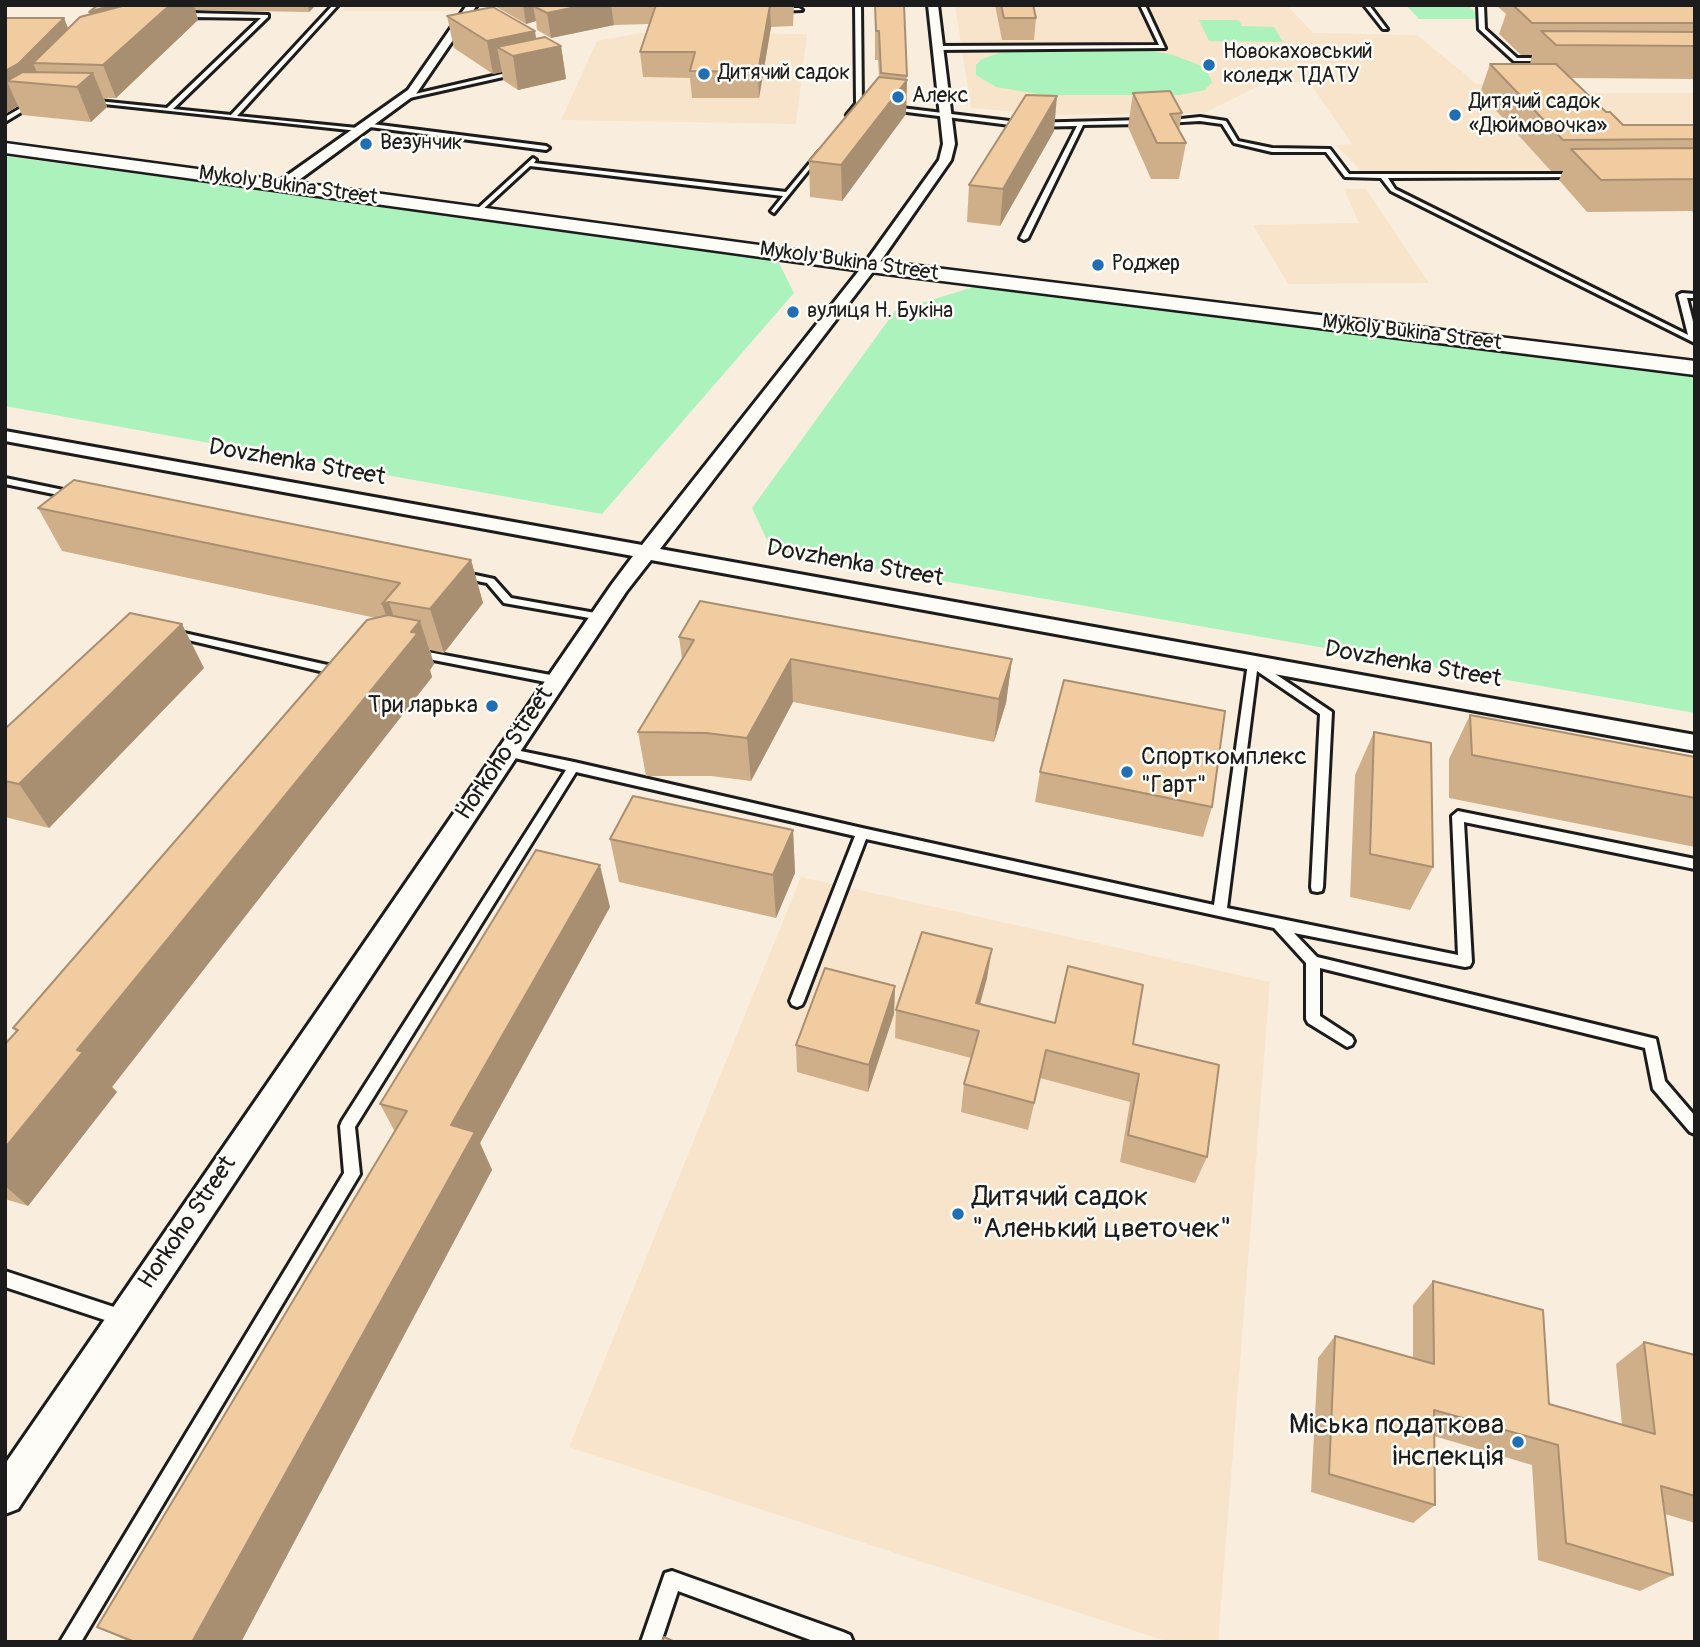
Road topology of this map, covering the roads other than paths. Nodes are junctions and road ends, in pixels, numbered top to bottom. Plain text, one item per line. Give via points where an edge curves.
1 (201, 5) edge
2 (336, 5) edge
3 (472, 5) edge
4 (858, 5) edge
5 (933, 5) edge
6 (1142, 5) edge
7 (1366, 5) edge
8 (1481, 5) edge
9 (772, 10) edge
10 (799, 10) dead end
11 (192, 15) junction
12 (180, 19) dead end
13 (1385, 28) dead end
14 (1482, 29) junction
15 (1496, 29) dead end
16 (458, 42) edge
17 (445, 44) junction
18 (936, 48) junction
19 (1557, 60) edge
20 (532, 69) edge
21 (45, 92) edge
22 (405, 97) junction
23 (36, 101) junction
24 (48, 102) edge
25 (85, 102) edge
26 (859, 104) junction
27 (872, 106) edge
28 (170, 108) junction
29 (886, 108) edge
30 (234, 115) junction
31 (944, 115) junction
32 (5, 120) edge
33 (1160, 121) edge
34 (1147, 122) edge
35 (843, 124) edge
36 (1080, 125) junction
37 (360, 128) junction
38 (827, 144) edge
39 (5, 148) edge
40 (529, 164) junction
41 (1586, 175) edge
42 (1383, 176) junction
43 (283, 185) junction
44 (787, 194) junction
45 (478, 211) junction
46 (774, 211) dead end
47 (1024, 238) dead end
48 (870, 266) junction
49 (1695, 296) edge
50 (1694, 341) edge
51 (1695, 368) edge
52 (6, 436) edge
53 (5, 481) edge
54 (86, 498) edge
55 (644, 554) junction
56 (449, 573) edge
57 (601, 617) junction
58 (167, 632) edge
59 (403, 652) edge
60 (1253, 663) junction
61 (356, 664) edge
62 (556, 680) junction
63 (1695, 743) edge
64 (506, 752) junction
65 (574, 766) junction
66 (862, 833) junction
67 (1695, 864) edge
68 (1317, 887) dead end
69 (1220, 911) junction
70 (1278, 924) junction
71 (1313, 961) junction
72 (797, 1001) dead end
73 (1347, 1041) dead end
74 (1695, 1128) edge
75 (5, 1279) edge
76 (123, 1318) junction
77 (5, 1496) edge
78 (70, 1642) edge
79 (650, 1642) edge
80 (843, 1642) edge

1 - 11 lane
2 - 30 lane
3 - 17 street
4 - 26 lane
5 - 18 street, Horkoho Street
6 - 18 lane via 1163,47
7 - 13 lane
8 - 14 lane
9 - 10 lane
11 - 12 lane
11 - 28 lane via 266,16
14 - 15 lane
14 - 19 lane via 1516,60
16 - 17 lane
17 - 22 street
18 - 31 street, Horkoho Street
20 - 22 lane
21 - 23 lane
22 - 37 street
23 - 24 lane
23 - 32 lane
25 - 28 lane
26 - 27 lane
26 - 35 lane
28 - 30 lane
29 - 31 lane
30 - 37 lane
31 - 36 lane via 1026,125
31 - 48 street, Horkoho Street via 949,144 945,160
33 - 42 lane via 1224,122 1236,142 1272,150 1328,150 1347,176
34 - 36 lane
36 - 47 lane
37 - 40 lane via 546,148
37 - 43 street
38 - 44 lane
39 - 43 street, Mykoly Bukina Street
40 - 44 lane
40 - 45 lane
41 - 42 lane
42 - 50 lane via 1393,190
43 - 45 street, Mykoly Bukina Street
44 - 46 lane
45 - 48 street, Mykoly Bukina Street
48 - 51 street, Mykoly Bukina Street
48 - 55 street, Horkoho Street
49 - 50 lane via 1682,295
52 - 55 street, Dovzhenka Street
53 - 54 lane
55 - 57 street, Horkoho Street
55 - 60 street, Dovzhenka Street
56 - 57 lane via 490,581 508,601
57 - 62 street, Horkoho Street
58 - 61 lane via 328,675
59 - 62 lane
60 - 63 street, Dovzhenka Street
60 - 68 lane via 1326,712
60 - 69 lane
62 - 64 street, Horkoho Street
64 - 65 lane
64 - 76 street, Horkoho Street
65 - 66 lane
65 - 78 lane via 347,1126 352,1174
66 - 69 lane
66 - 72 lane
67 - 70 lane via 1458,816 1465,962
69 - 70 lane
70 - 71 lane
71 - 73 lane via 1314,1020
71 - 74 lane via 1651,1043 1658,1084
75 - 76 lane
76 - 77 street, Horkoho Street
79 - 80 lane via 672,1580

